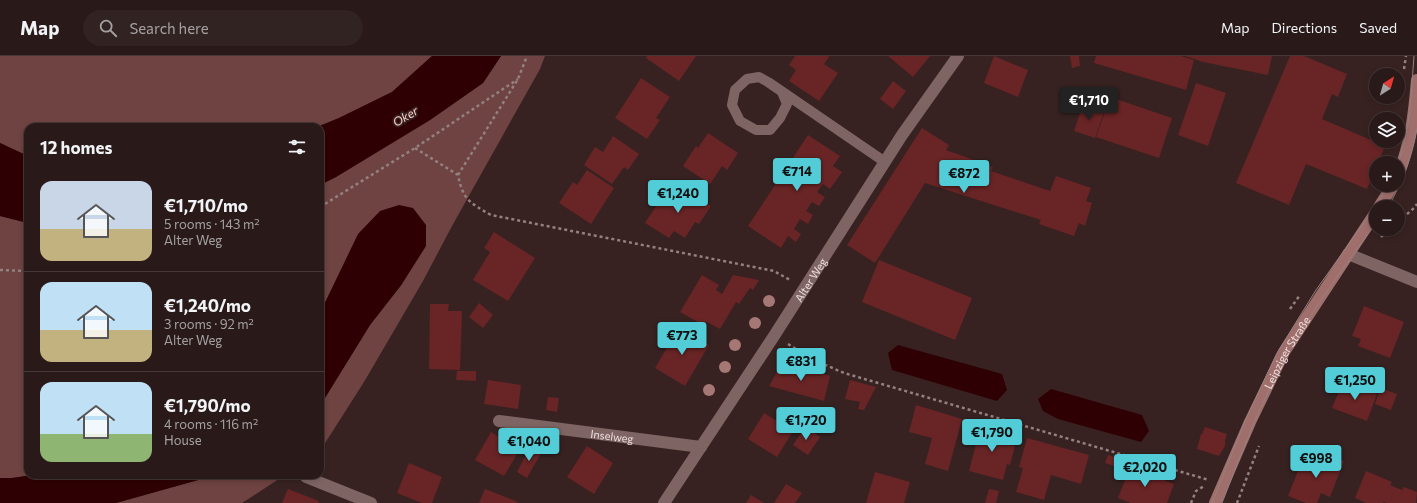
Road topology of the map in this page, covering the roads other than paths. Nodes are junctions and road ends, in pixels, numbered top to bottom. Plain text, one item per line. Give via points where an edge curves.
1 (958, 56) edge
2 (1417, 87) edge
3 (782, 92) junction
4 (1404, 156) edge
5 (885, 162) junction
6 (1369, 222) edge
7 (1348, 254) junction
8 (1417, 282) edge
9 (499, 420) dead end
10 (701, 447) junction
11 (311, 479) edge
12 (371, 503) edge
13 (664, 503) edge
14 (1215, 503) edge

1 - 5 street, Alter Weg
2 - 4 street via 1410,138
3 - 3 lane via 759,77 747,79 735,90 732,105 740,122 756,130 770,130 787,104
3 - 5 lane
5 - 10 street, Alter Weg
6 - 7 street, Leipziger Straße
7 - 8 street
7 - 14 street, Leipziger Straße via 1284,352
9 - 10 street, Inselweg
10 - 13 street, Alter Weg
11 - 12 street

